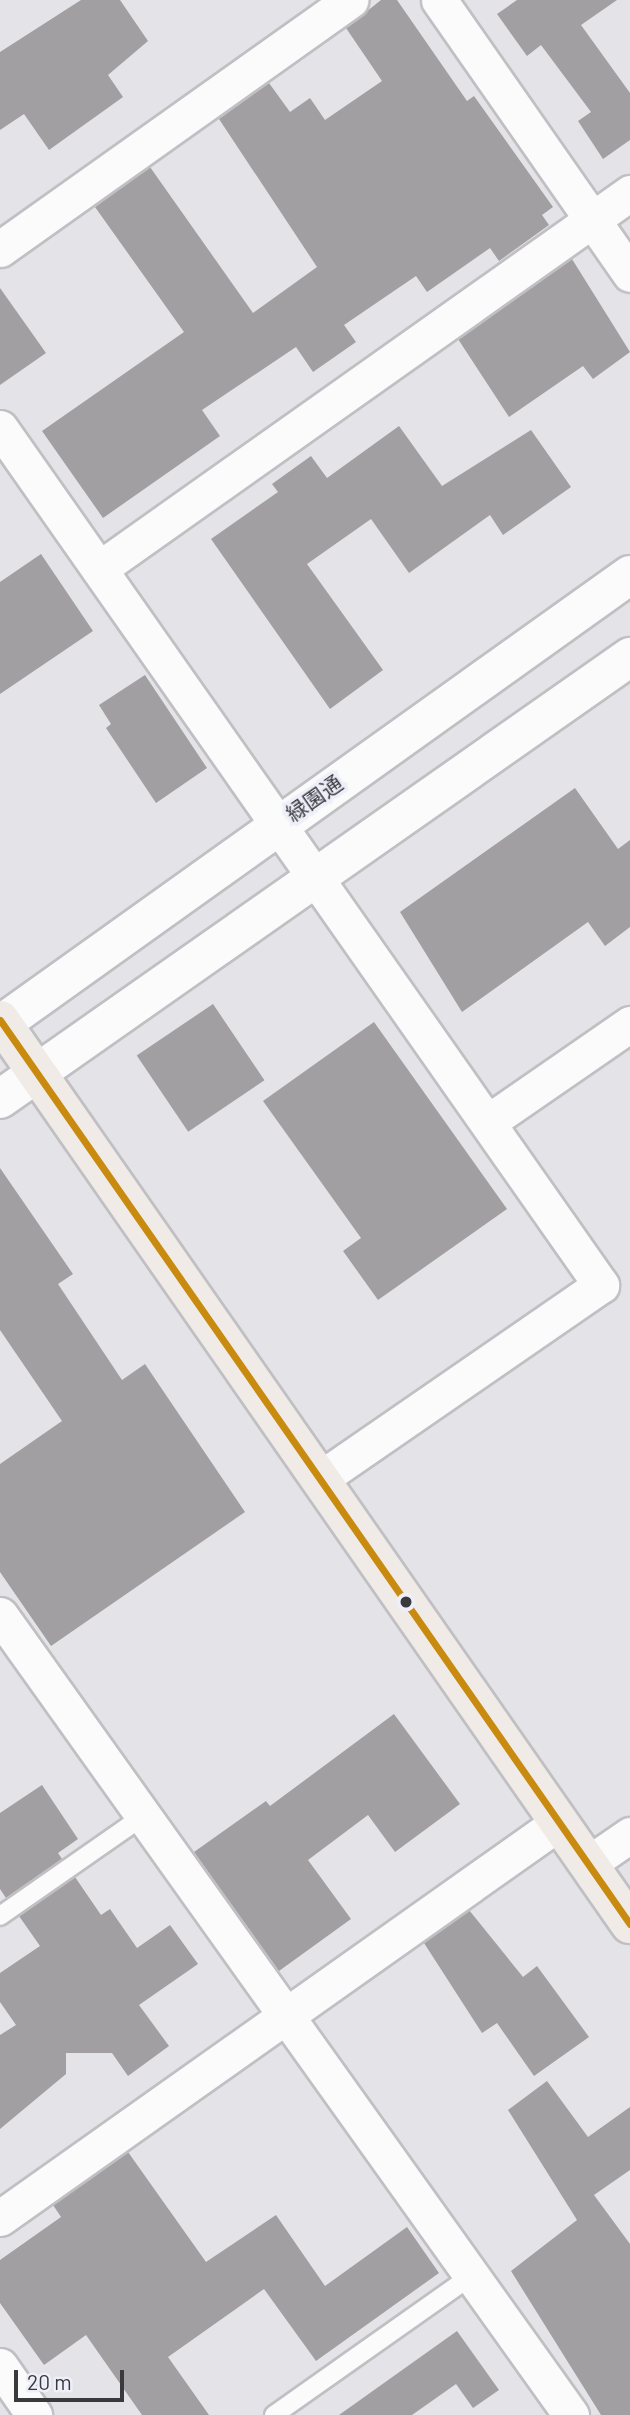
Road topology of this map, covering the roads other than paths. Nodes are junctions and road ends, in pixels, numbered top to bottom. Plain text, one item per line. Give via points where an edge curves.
1 (352, 0) edge
2 (439, 0) edge
3 (630, 193) edge
4 (592, 220) junction
5 (0, 249) edge
6 (630, 274) edge
7 (0, 428) edge
8 (99, 569) junction
9 (630, 575) edge
10 (630, 657) edge
11 (281, 822) junction
12 (318, 876) junction
13 (1, 1023) edge
14 (630, 1024) edge
15 (39, 1072) junction
16 (0, 1099) edge
17 (488, 1122) junction
18 (320, 1479) junction
19 (0, 1615) edge
20 (145, 1815) junction
21 (558, 1823) junction
22 (630, 1835) edge
23 (588, 1864) junction
24 (0, 1916) edge
25 (630, 1924) edge
26 (285, 2015) junction
27 (0, 2218) edge
28 (471, 2276) junction
29 (0, 2366) edge
30 (34, 2415) edge
31 (274, 2415) edge
32 (571, 2415) edge

1 - 5 street
2 - 4 street
3 - 4 street
4 - 6 street
4 - 8 street
7 - 8 street
8 - 11 street
9 - 11 street, 緑園通
10 - 12 street
11 - 12 street
11 - 13 street, 緑園通
12 - 15 street
12 - 17 street
13 - 15 highway
14 - 17 street
15 - 16 street
15 - 18 highway
17 - 18 street via 601,1285
18 - 21 highway
19 - 20 street
20 - 24 lane
20 - 26 street
21 - 23 highway
21 - 26 street
22 - 23 street
23 - 25 highway
26 - 27 street
26 - 28 street
28 - 31 lane
28 - 32 street
29 - 30 street

